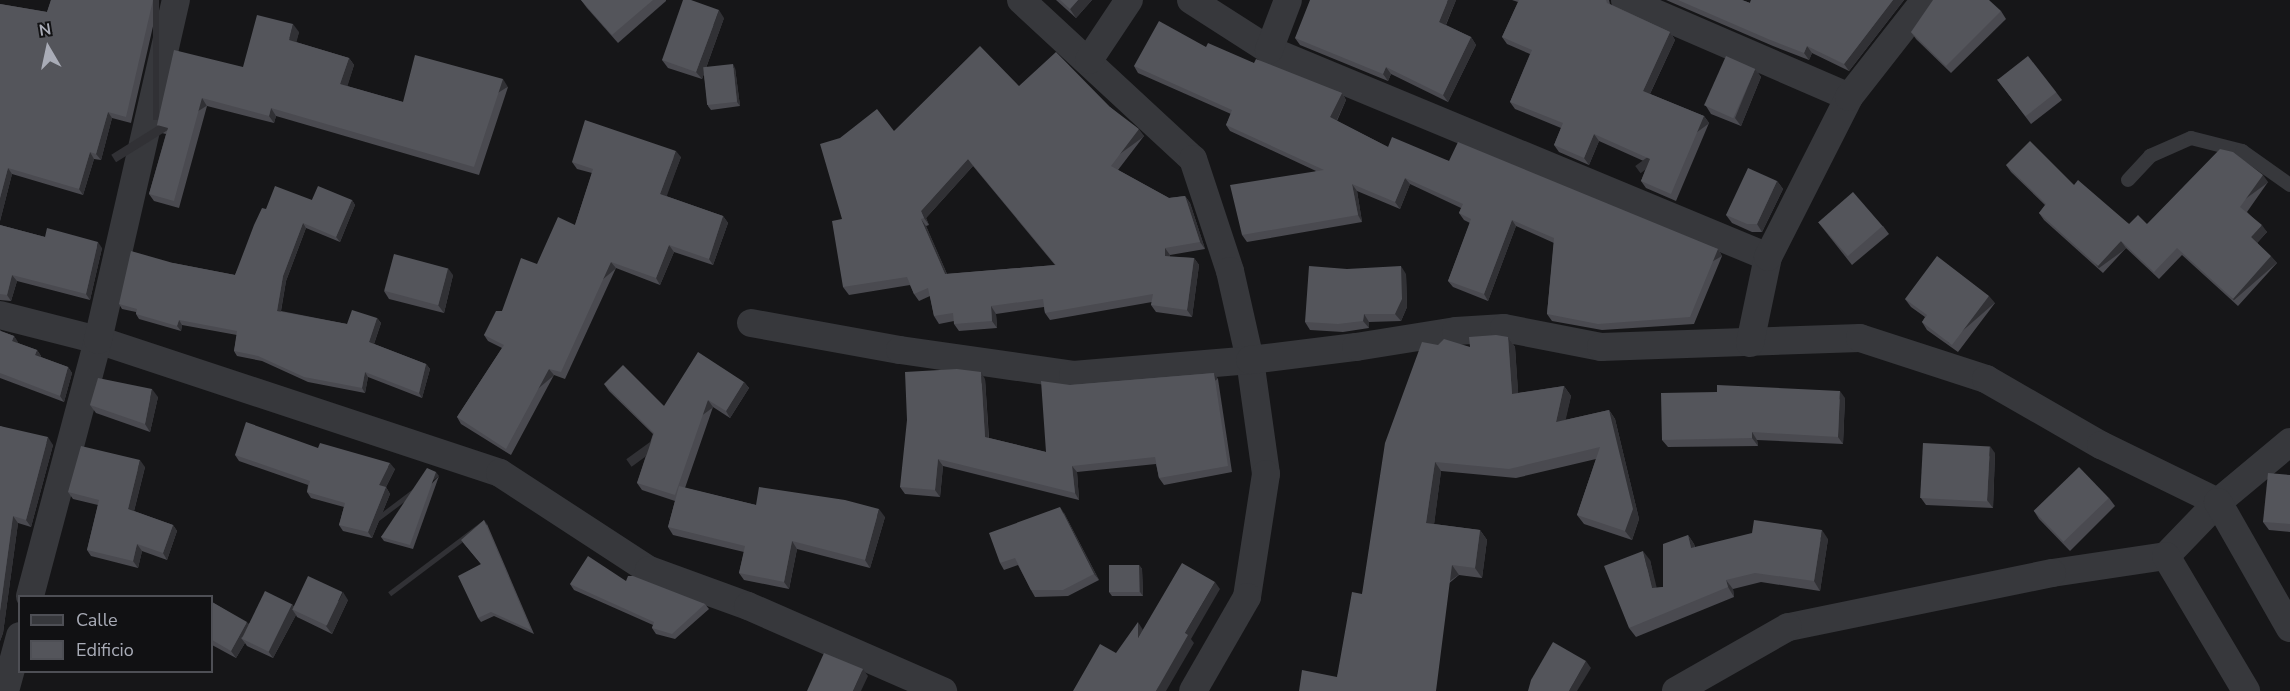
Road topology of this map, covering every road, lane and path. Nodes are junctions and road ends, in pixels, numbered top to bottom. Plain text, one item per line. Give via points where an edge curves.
1 (176, 0) edge
2 (1021, 0) edge
3 (1129, 0) edge
4 (1191, 0) edge
5 (1288, 0) edge
6 (1625, 0) edge
7 (1925, 0) edge
8 (1269, 50) junction
9 (1089, 60) junction
10 (1849, 97) junction
11 (2128, 180) dead end
12 (2290, 185) edge
13 (1768, 256) junction
14 (0, 315) edge
15 (751, 323) dead end
16 (98, 340) junction
17 (1750, 342) junction
18 (1250, 360) junction
19 (2290, 442) edge
20 (2218, 502) junction
21 (2166, 556) junction
22 (31, 595) edge
23 (2290, 628) edge
24 (18, 643) edge
25 (5, 691) edge
26 (943, 691) edge
27 (1192, 691) edge
28 (1676, 691) edge
29 (2246, 691) edge

1 - 16 street
2 - 9 street
3 - 9 street
4 - 8 street
5 - 8 street
6 - 10 street
7 - 10 street
8 - 13 street
9 - 18 street via 1193,159 1230,271
10 - 13 street
11 - 12 lane via 2150,156 2191,138 2242,151
13 - 17 street
14 - 16 street
15 - 18 street via 1073,375
16 - 22 street
16 - 26 street via 500,474 648,570 748,606
17 - 18 street via 1601,346 1504,328 1456,331
17 - 20 street via 1860,338 1986,379 2101,445
18 - 27 street via 1266,474 1247,597
19 - 20 street
20 - 21 street
20 - 23 street
21 - 28 street via 2052,573 1788,627
21 - 29 street
24 - 25 street

